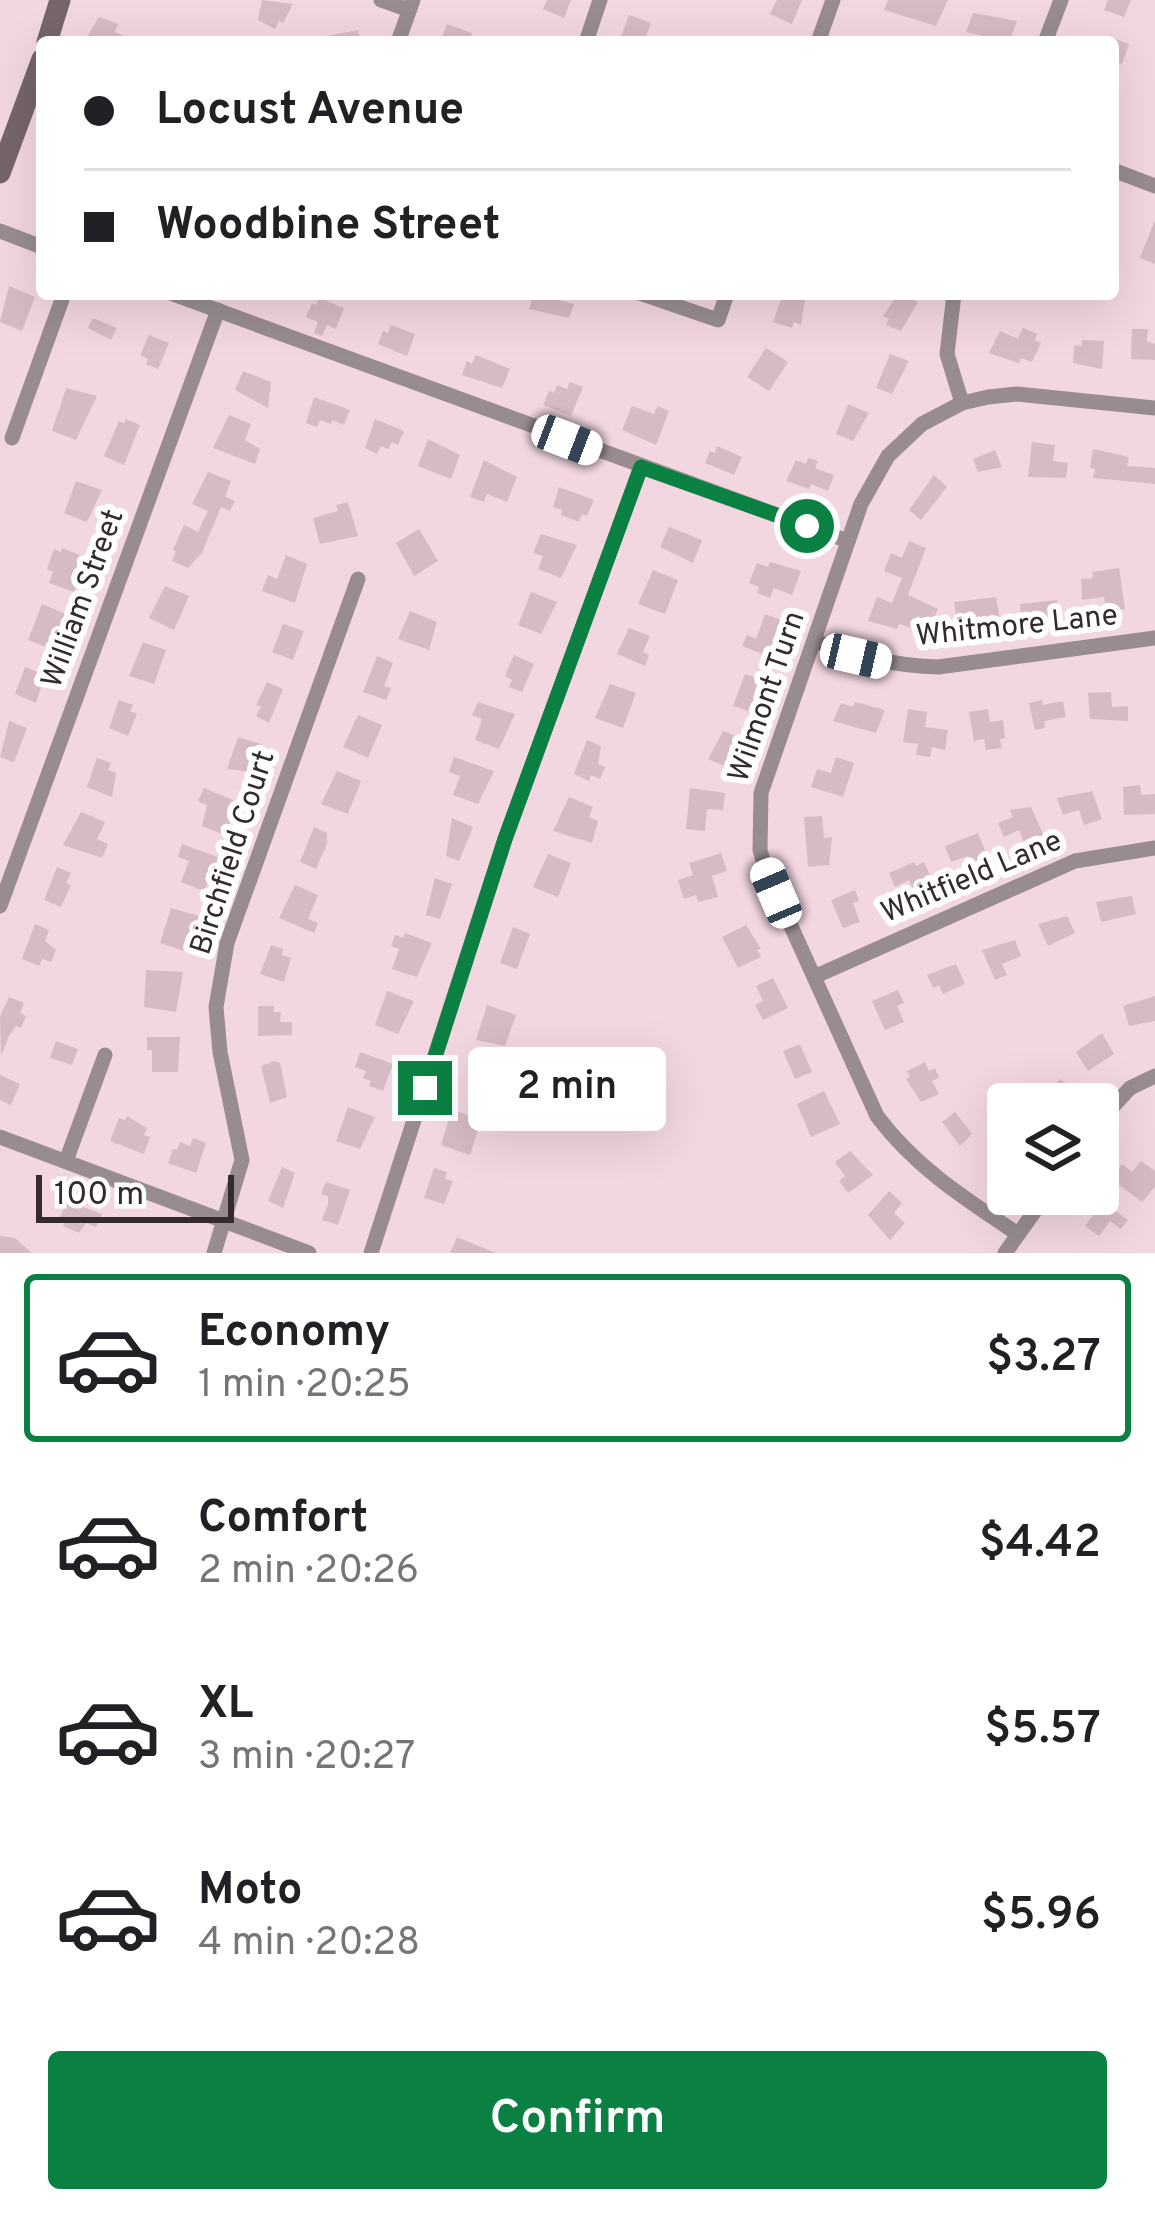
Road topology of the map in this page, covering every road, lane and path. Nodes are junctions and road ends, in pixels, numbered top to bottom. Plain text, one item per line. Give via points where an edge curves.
1 (60, 0) edge
2 (381, 0) edge
3 (600, 0) edge
4 (833, 0) edge
5 (1061, 0) edge
6 (411, 5) edge
7 (49, 36) edge
8 (400, 36) edge
9 (588, 36) edge
10 (820, 36) edge
11 (1047, 36) edge
12 (36, 75) edge
13 (1119, 172) edge
14 (0, 173) edge
15 (1155, 186) edge
16 (0, 231) edge
17 (36, 245) edge
18 (62, 300) edge
19 (189, 300) edge
20 (660, 300) edge
21 (726, 300) edge
22 (953, 300) edge
23 (218, 310) junction
24 (962, 403) junction
25 (1155, 408) edge
26 (12, 438) dead end
27 (641, 467) junction
28 (848, 541) junction
29 (358, 579) dead end
30 (1155, 638) edge
31 (817, 642) junction
32 (1155, 848) edge
33 (0, 906) edge
34 (816, 976) junction
35 (105, 1054) dead end
36 (1155, 1076) edge
37 (1119, 1100) edge
38 (0, 1137) edge
39 (66, 1161) junction
40 (1032, 1215) edge
41 (224, 1221) junction
42 (1018, 1234) junction
43 (214, 1253) edge
44 (309, 1253) edge
45 (371, 1253) edge
46 (1005, 1253) edge

1 - 7 street
2 - 6 street
3 - 9 street
4 - 10 street
5 - 11 street
6 - 8 street
12 - 14 street
13 - 15 street
16 - 17 street
18 - 26 street
19 - 23 street
20 - 21 street via 718,320
22 - 24 street via 947,354
23 - 27 street
23 - 33 street, William Street
24 - 25 street, Wilmont Turn via 1017,394
24 - 28 street, Wilmont Turn via 922,424 888,456
27 - 28 street
27 - 45 street via 505,839
28 - 31 street, Wilmont Turn
29 - 41 street, Birchfield Court via 227,943 216,1007 242,1160
30 - 31 street, Whitmore Lane via 938,668
31 - 34 street, Wilmont Turn via 761,793 759,826 766,871
32 - 34 street, Whitfield Lane via 1075,860
34 - 42 street, Wilmont Turn via 897,1144
35 - 39 street
36 - 37 street
38 - 39 street
39 - 41 street
40 - 42 street
41 - 43 street, Birchfield Court
41 - 44 street
42 - 46 street

